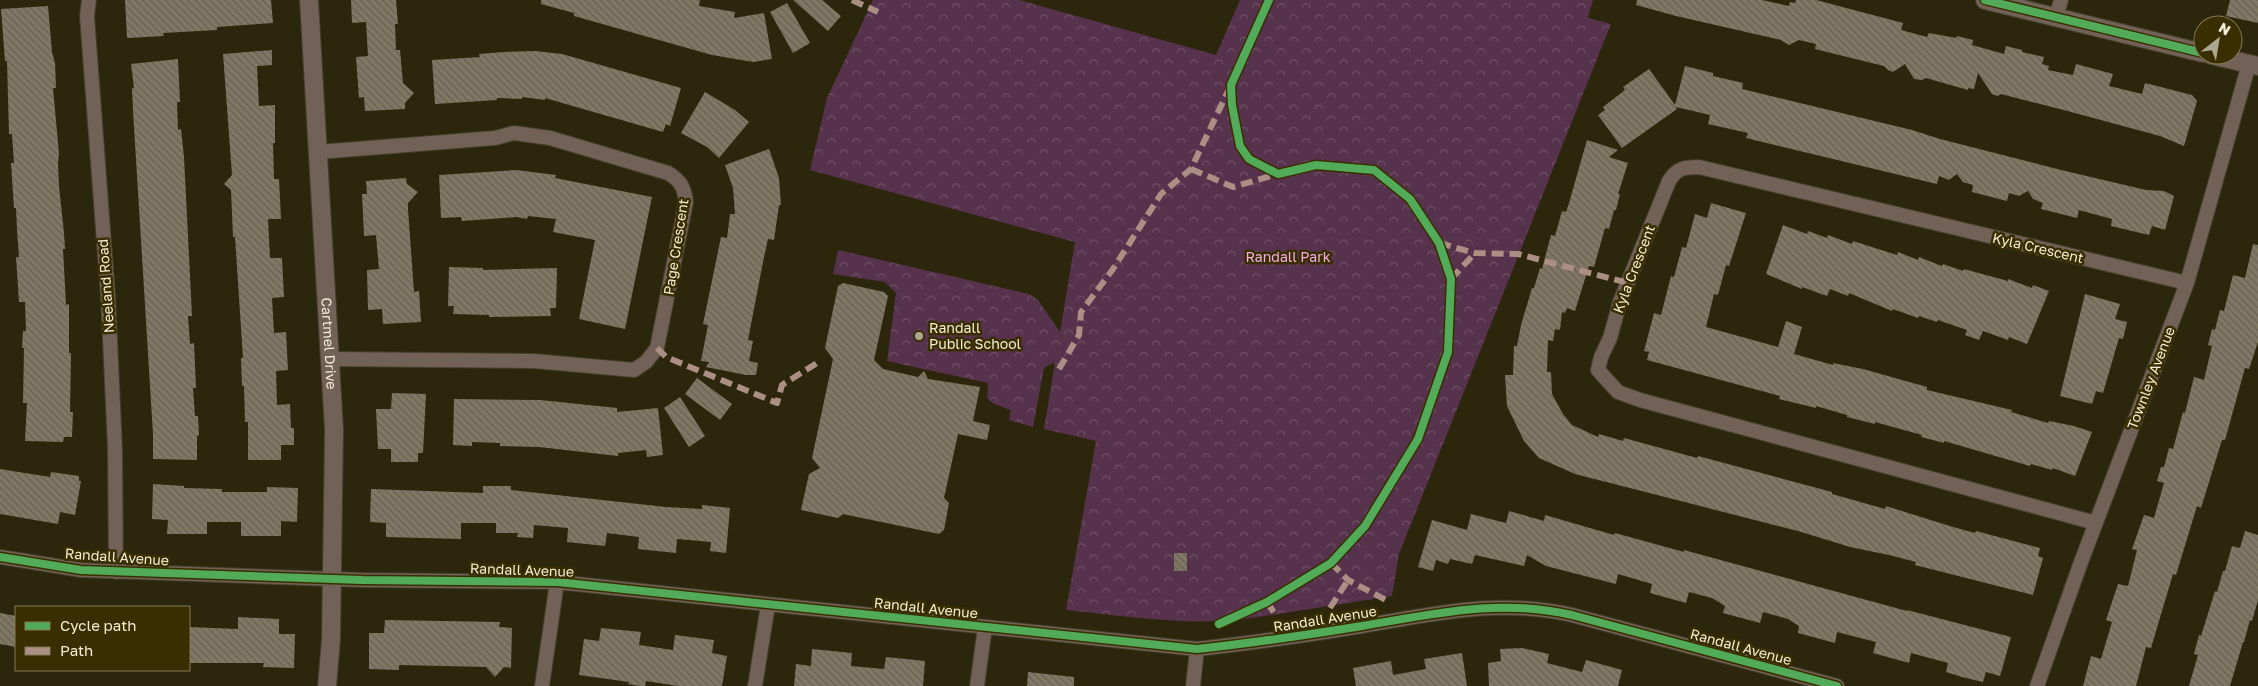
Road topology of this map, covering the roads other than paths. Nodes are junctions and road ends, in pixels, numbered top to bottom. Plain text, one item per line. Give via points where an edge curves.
1 (88, 0) edge
2 (309, 0) edge
3 (1985, 0) edge
4 (2061, 0) edge
5 (2056, 17) junction
6 (2193, 51) edge
7 (2253, 65) edge
8 (318, 152) junction
9 (2187, 283) junction
10 (331, 359) junction
11 (2096, 523) junction
12 (0, 556) edge
13 (116, 572) junction
14 (332, 579) junction
15 (557, 582) junction
16 (768, 605) junction
17 (985, 627) junction
18 (1197, 649) junction
19 (327, 686) edge
20 (542, 686) edge
21 (755, 686) edge
22 (976, 686) edge
23 (1193, 686) edge
24 (1837, 686) edge
25 (2037, 686) edge

1 - 13 street, Neeland Road via 115,449
2 - 8 street, Cartmel Drive
3 - 5 street
4 - 5 street
5 - 6 street
7 - 9 street, Townley Avenue
8 - 10 street, Cartmel Drive
8 - 10 street, Page Crescent via 495,138 514,133 550,138 668,173 678,179 686,202 657,348 646,362 634,370 534,362
9 - 11 street, Townley Avenue
9 - 11 street, Kyla Crescent via 1699,167 1684,167 1674,173 1669,182 1620,302 1598,370 1618,392
10 - 14 street, Cartmel Drive via 334,430
11 - 25 street, Townley Avenue
12 - 13 street, Randall Avenue via 82,570
13 - 14 street, Randall Avenue
14 - 15 street, Randall Avenue
14 - 19 street, Cartmel Drive
15 - 16 street, Randall Avenue
15 - 20 street
16 - 17 street, Randall Avenue
16 - 21 street
17 - 18 street, Randall Avenue
17 - 22 street
18 - 23 street
18 - 24 street, Randall Avenue via 1250,644 1469,608 1530,608 1572,615

